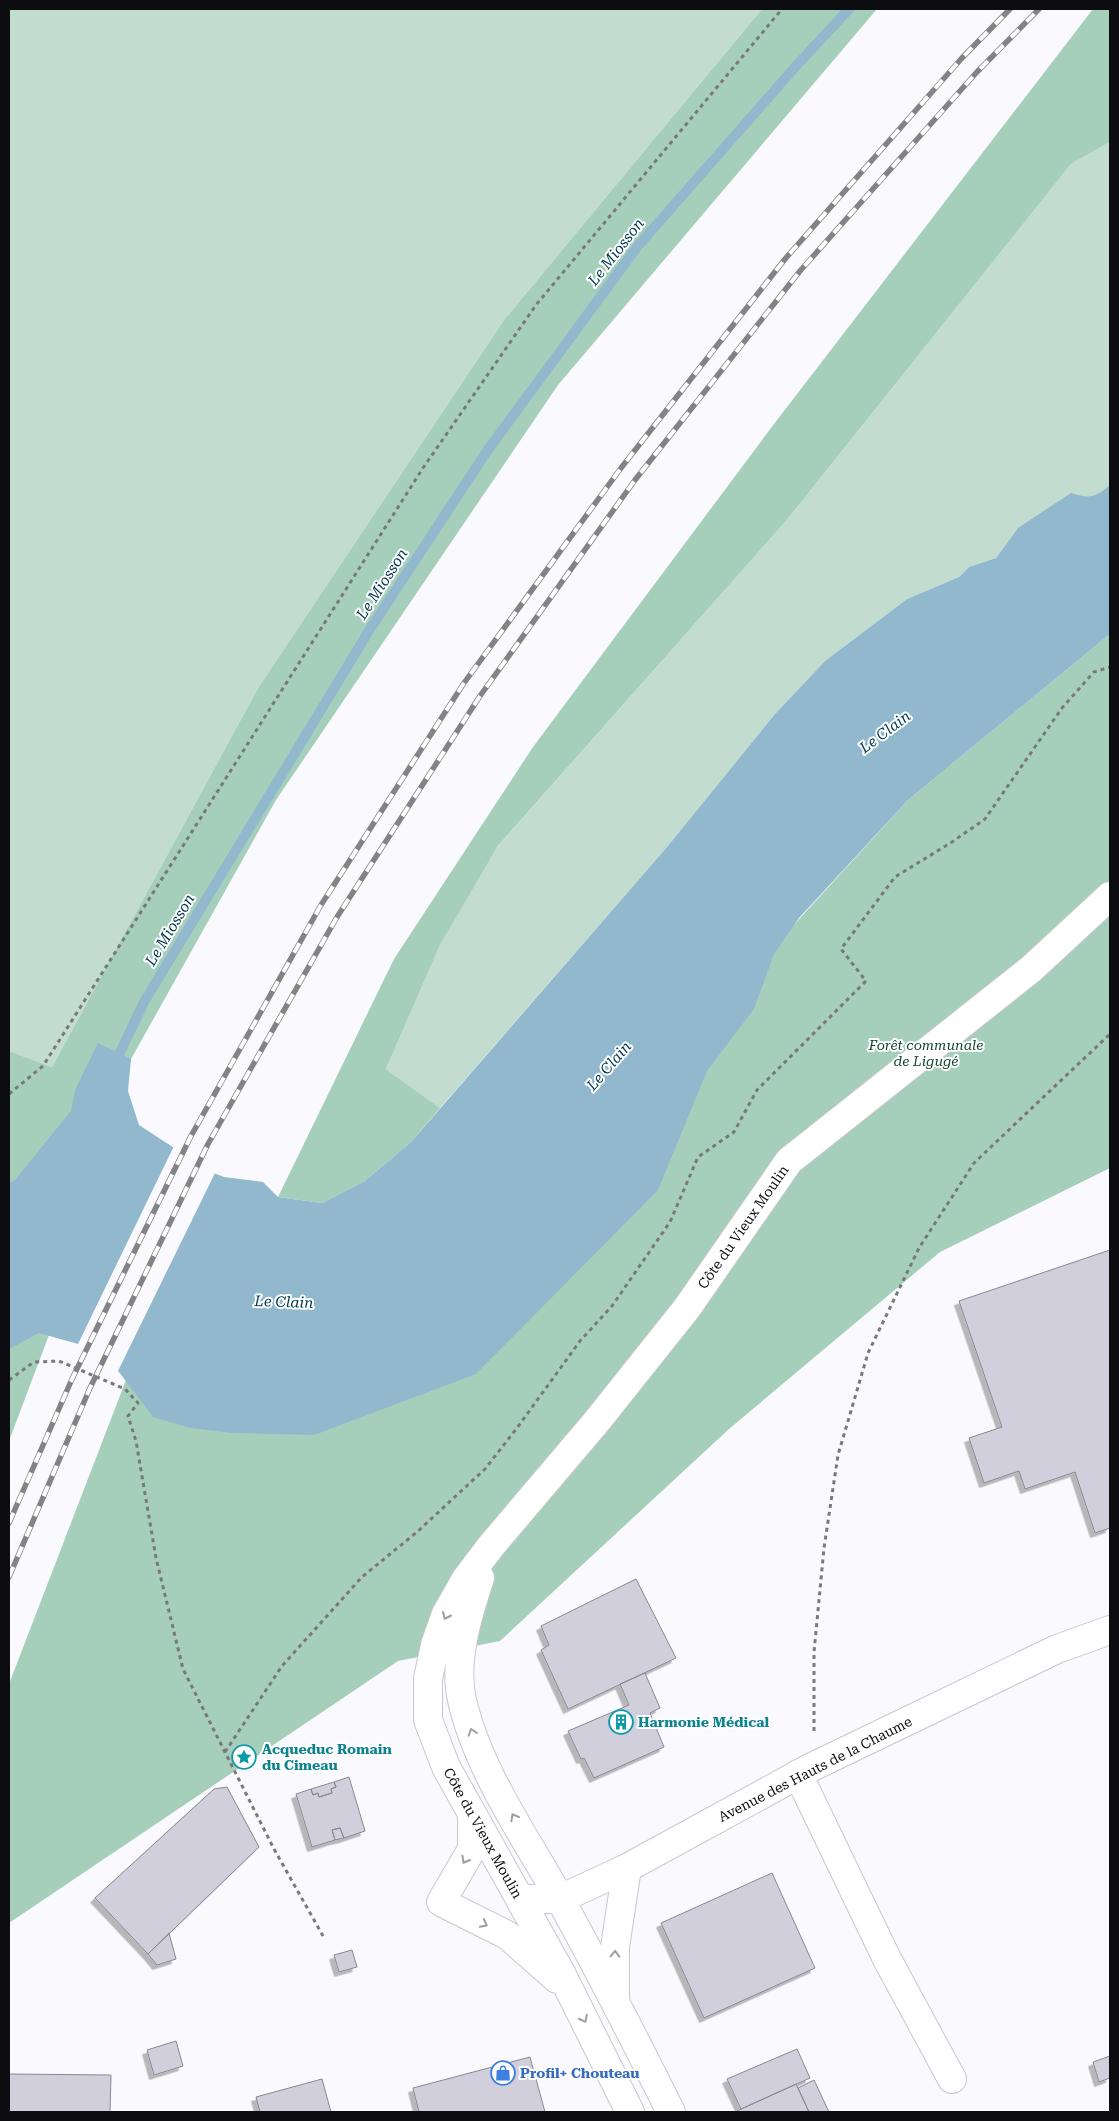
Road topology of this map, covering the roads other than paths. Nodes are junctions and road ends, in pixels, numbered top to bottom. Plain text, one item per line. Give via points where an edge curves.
1 (1110, 896) edge
2 (491, 1546) junction
3 (1110, 1630) edge
4 (805, 1771) junction
5 (472, 1813) junction
6 (627, 1868) junction
7 (520, 1899) junction
8 (560, 1899) junction
9 (570, 1993) junction
10 (615, 2003) junction
11 (952, 2079) dead end
12 (630, 2112) edge
13 (671, 2112) edge

1 - 2 street, Côte du Vieux Moulin via 1032,969 789,1161 687,1308
2 -> 5 street, Côte du Vieux Moulin via 466,1579 446,1614 428,1679 428,1720 446,1767
8 -> 2 street, Côte du Vieux Moulin via 491,1776 474,1740 461,1699 460,1661 467,1618
3 - 4 street, Avenue des Hauts de la Chaume via 1057,1649
4 - 6 street, Avenue des Hauts de la Chaume
4 - 11 street via 887,1958
5 - 7 street, Côte du Vieux Moulin
5 -> 9 street via 472,1849 441,1902 507,1935
6 - 8 street, Avenue des Hauts de la Chaume
10 -> 6 street via 615,1946
7 - 8 street, Avenue des Hauts de la Chaume
7 - 9 street, Côte du Vieux Moulin
8 - 10 street, Côte du Vieux Moulin
9 -> 12 street, Côte du Vieux Moulin
10 - 13 street, Côte du Vieux Moulin

